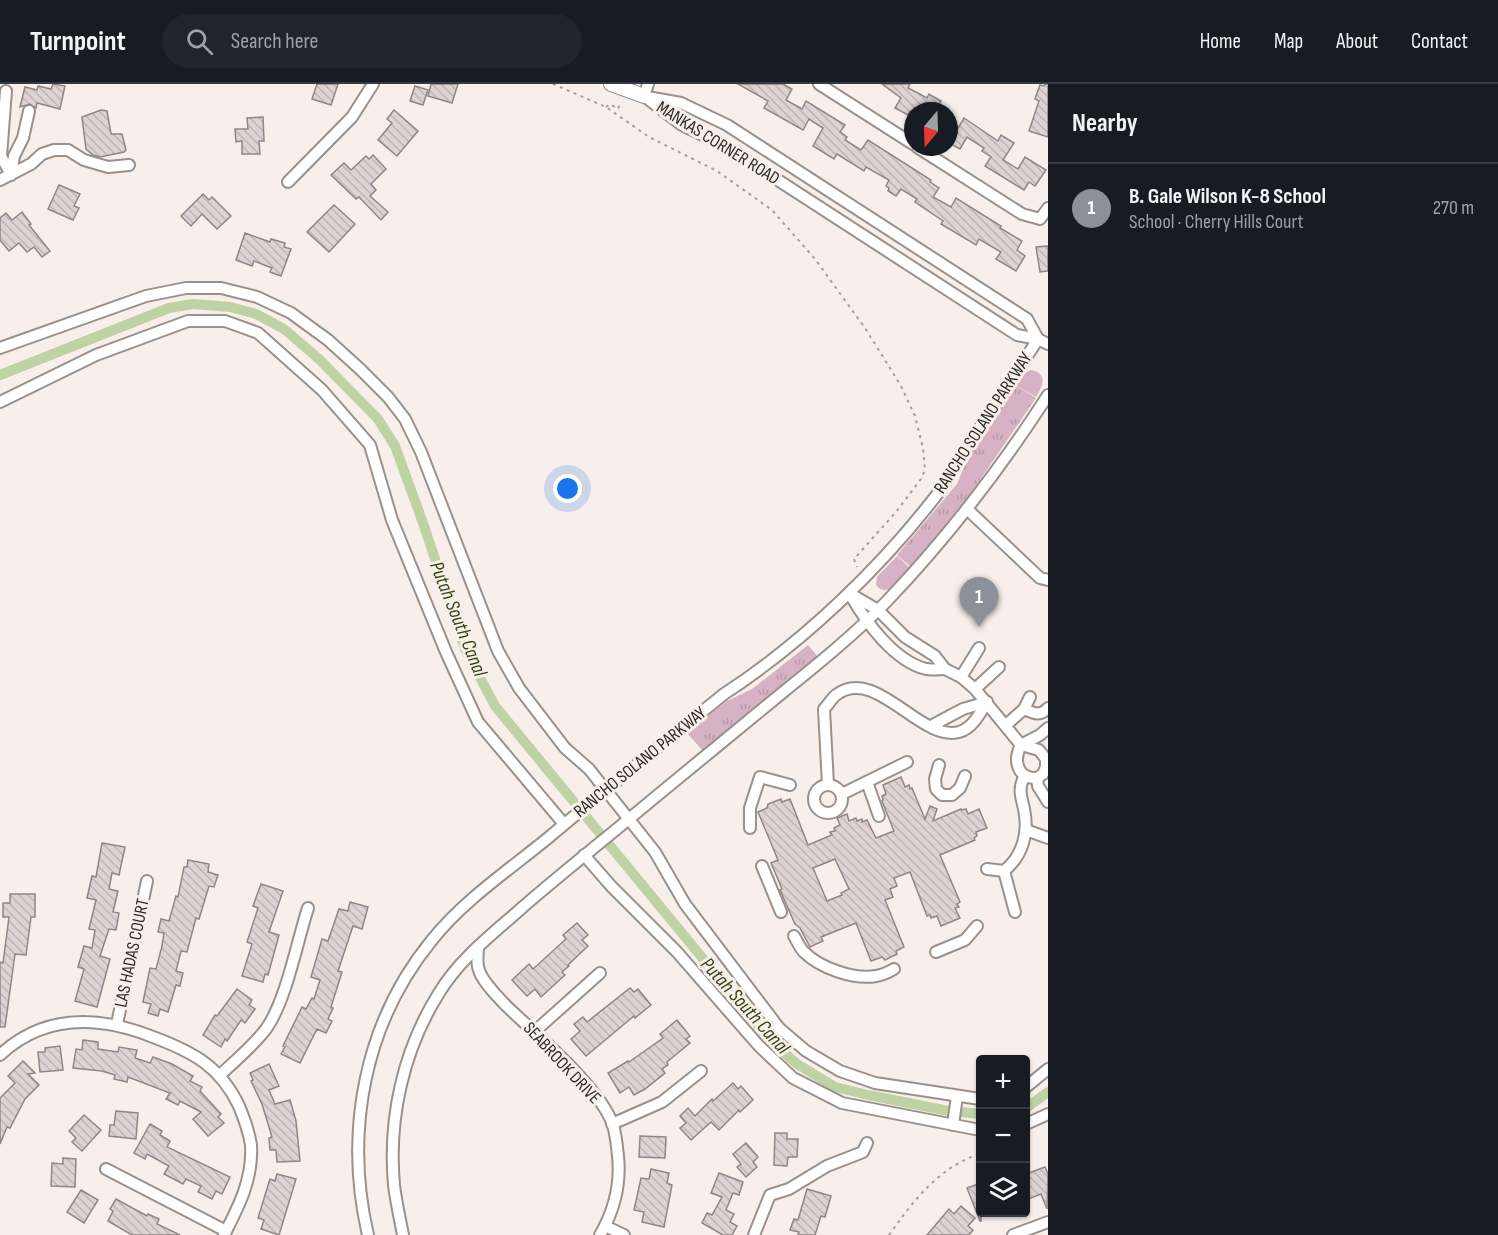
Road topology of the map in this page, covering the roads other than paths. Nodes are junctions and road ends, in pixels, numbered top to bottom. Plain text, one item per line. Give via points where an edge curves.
1 (373, 84) edge
2 (611, 84) edge
3 (819, 84) edge
4 (646, 90) edge
5 (6, 91) dead end
6 (29, 111) dead end
7 (904, 138) edge
8 (932, 156) edge
9 (129, 165) dead end
10 (11, 175) junction
11 (0, 180) edge
12 (288, 182) dead end
13 (1048, 208) edge
14 (1043, 342) edge
15 (0, 348) edge
16 (1048, 395) edge
17 (0, 402) edge
18 (967, 509) junction
19 (1044, 579) edge
20 (849, 593) junction
21 (878, 610) junction
22 (866, 621) junction
23 (979, 648) dead end
24 (999, 666) dead end
25 (945, 669) junction
26 (961, 677) junction
27 (975, 689) junction
28 (1030, 697) dead end
29 (987, 702) junction
30 (1048, 708) edge
31 (1024, 709) junction
32 (1006, 725) junction
33 (931, 726) junction
34 (1048, 728) edge
35 (1021, 745) junction
36 (907, 762) dead end
37 (939, 765) dead end
38 (965, 776) dead end
39 (1024, 777) junction
40 (1037, 778) junction
41 (867, 782) junction
42 (790, 785) dead end
43 (828, 785) junction
44 (603, 793) junction
45 (842, 794) junction
46 (1048, 802) edge
47 (879, 816) dead end
48 (625, 822) junction
49 (566, 823) junction
50 (750, 828) dead end
51 (1026, 830) junction
52 (1048, 838) edge
53 (588, 852) junction
54 (762, 866) dead end
55 (987, 869) dead end
56 (1005, 870) junction
57 (147, 881) dead end
58 (308, 908) dead end
59 (781, 912) dead end
60 (1016, 912) dead end
61 (977, 926) dead end
62 (794, 936) dead end
63 (478, 947) junction
64 (936, 952) dead end
65 (894, 969) dead end
66 (600, 973) dead end
67 (117, 1024) junction
68 (534, 1032) junction
69 (0, 1055) edge
70 (1048, 1069) edge
71 (701, 1071) dead end
72 (220, 1075) junction
73 (1030, 1084) edge
74 (957, 1098) junction
75 (976, 1099) edge
76 (1048, 1114) edge
77 (1030, 1122) edge
78 (953, 1123) junction
79 (612, 1124) junction
80 (976, 1129) edge
81 (867, 1143) dead end
82 (106, 1169) dead end
83 (1048, 1222) edge
84 (602, 1230) edge
85 (225, 1233) edge
86 (368, 1235) edge
87 (403, 1235) edge
88 (624, 1235) edge
89 (754, 1235) edge
90 (1013, 1235) edge

1 - 12 street via 352,117
2 - 4 main road
3 - 7 street
4 - 14 street, MANKAS CORNER ROAD via 682,125 767,173 1017,335
4 - 14 street, MANKAS CORNER ROAD via 681,103 754,142 1027,319
5 - 10 street via 1,156
6 - 10 street
8 - 13 street via 1022,214 1040,219
9 - 10 street via 108,166 84,160 68,150 54,150
10 - 11 street
14 - 20 street, RANCHO SOLANO PARKWAY via 943,486
15 - 44 street via 146,296 186,288 221,288 257,297 291,313 328,340 405,419 498,651 519,688 565,748 589,769
16 - 18 street, RANCHO SOLANO PARKWAY
17 - 49 street via 96,355 188,321 225,321 258,333 322,390 370,445 392,520 478,722
18 - 19 street
18 - 21 street, RANCHO SOLANO PARKWAY
20 - 21 street
20 - 22 street
20 - 44 street, RANCHO SOLANO PARKWAY
21 - 22 street, RANCHO SOLANO PARKWAY
21 - 25 street via 905,637 935,656
22 - 25 street via 911,662 927,669
22 - 48 street, RANCHO SOLANO PARKWAY
23 - 26 street
24 - 27 street
25 - 26 street
26 - 27 street
27 - 29 street
28 - 31 street
29 - 32 street
29 - 33 street via 963,709
29 - 33 street via 974,723 960,732
30 - 31 street via 1038,714
31 - 32 street
32 - 35 street
33 - 43 street via 866,690 837,694 825,709
34 - 35 street
35 - 39 street via 1017,763
35 - 40 street via 1039,750 1046,759 1043,774
36 - 41 street
37 - 38 street via 935,779 936,789 942,795 952,795
39 - 40 street
39 - 51 street via 1019,787
40 - 46 street
41 - 45 street
41 - 47 street
42 - 50 street via 760,777 750,808
43 - 45 street
43 - 45 street via 814,797 819,810 828,814 837,811
44 - 48 street
44 - 49 street, RANCHO SOLANO PARKWAY
48 - 53 street, RANCHO SOLANO PARKWAY
48 - 74 street via 655,852 685,904 779,1028 806,1052 840,1071 875,1083
49 - 86 street, RANCHO SOLANO PARKWAY via 474,898 433,939 414,964 383,1021 367,1069 359,1113 358,1179
51 - 52 street
51 - 56 street via 1020,852
53 - 63 street, RANCHO SOLANO PARKWAY
53 - 78 street via 611,886 793,1078 842,1103
54 - 59 street
55 - 56 street
56 - 60 street
57 - 67 street, LAS HADAS COURT
58 - 72 street via 280,1004 253,1044
61 - 64 street via 964,940
62 - 65 street via 805,952 838,971 876,976
63 - 68 street, SEABROOK DRIVE via 482,977
63 - 87 street, RANCHO SOLANO PARKWAY via 439,992 402,1077 393,1149 394,1186
66 - 68 street
67 - 69 street via 62,1024 37,1031
67 - 72 street via 183,1048
68 - 79 street, SEABROOK DRIVE via 587,1086
70 - 73 street
71 - 79 street via 662,1102
72 - 85 street via 244,1117 250,1144 249,1175 241,1205
74 - 75 street
74 - 78 street
76 - 77 street
78 - 80 street
79 - 84 street, SEABROOK DRIVE via 620,1168 612,1213
81 - 89 street via 863,1152 770,1195
82 - 85 street
83 - 90 street
84 - 88 street

